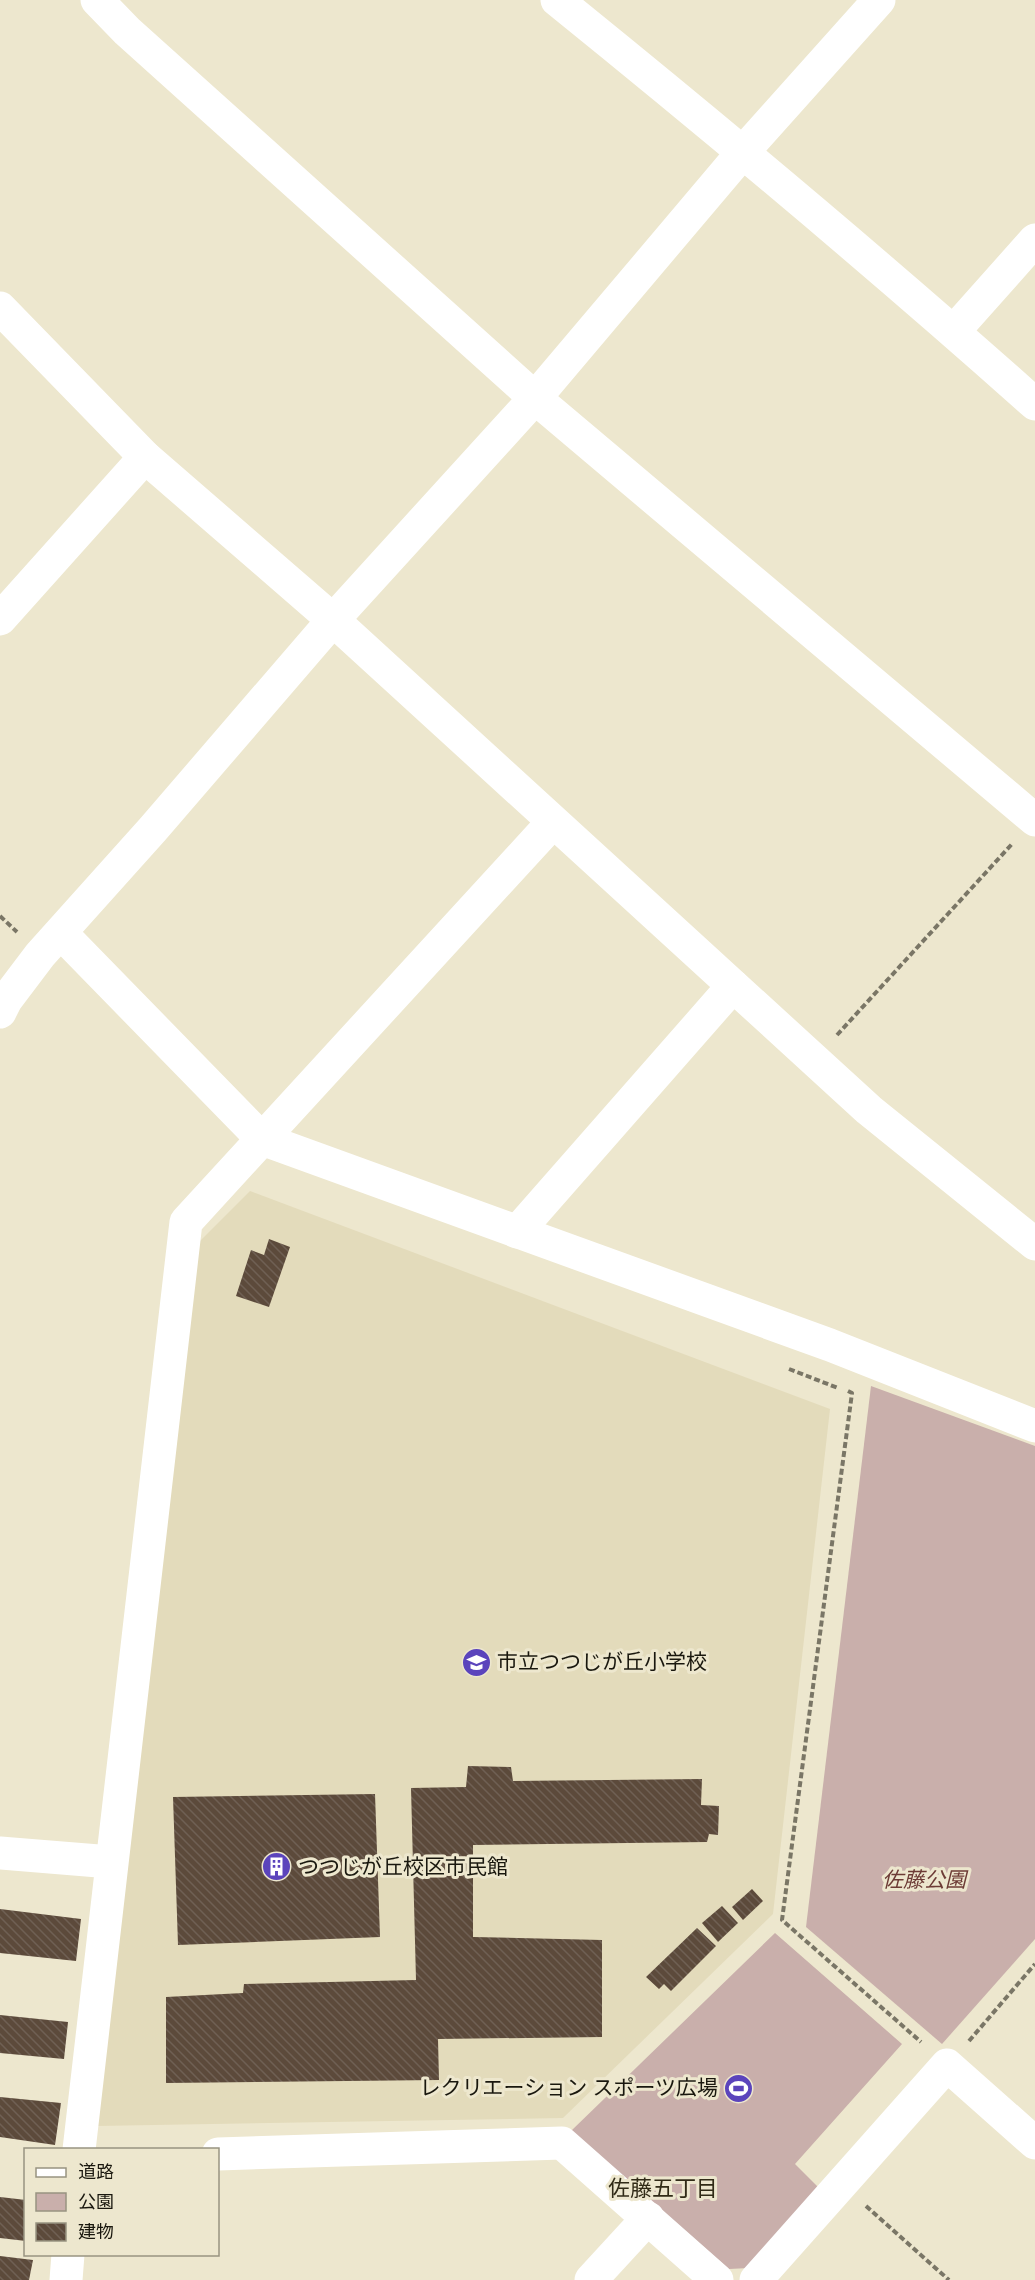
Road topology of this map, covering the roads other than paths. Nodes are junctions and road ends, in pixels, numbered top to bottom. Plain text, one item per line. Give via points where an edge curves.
1 (97, 0) edge
2 (557, 0) edge
3 (879, 0) edge
4 (742, 152) junction
5 (1035, 240) edge
6 (0, 308) edge
7 (954, 331) junction
8 (535, 398) junction
9 (1035, 404) edge
10 (145, 457) junction
11 (0, 619) edge
12 (333, 620) junction
13 (1035, 820) edge
14 (553, 822) junction
15 (61, 933) junction
16 (733, 986) junction
17 (0, 1012) edge
18 (262, 1139) junction
19 (517, 1232) junction
20 (1035, 1244) edge
21 (1035, 1426) edge
22 (0, 1853) edge
23 (111, 1862) junction
24 (1035, 2143) edge
25 (78, 2148) edge
26 (219, 2154) edge
27 (648, 2218) junction
28 (68, 2256) edge
29 (66, 2280) edge
30 (591, 2280) edge
31 (717, 2280) edge
32 (756, 2280) edge

1 - 8 street
2 - 4 street
3 - 4 street
4 - 7 street
4 - 8 street
5 - 7 street
6 - 10 street
7 - 9 street
8 - 12 street
8 - 13 street
10 - 11 street
10 - 12 street
12 - 14 street
12 - 15 street
14 - 16 street
14 - 18 street
15 - 17 street via 33,964
15 - 18 street
16 - 19 street
16 - 20 street via 869,1110
18 - 19 street
18 - 23 street via 186,1222
19 - 21 street via 831,1345
22 - 23 street
23 - 25 street
24 - 32 street via 947,2066
26 - 27 street via 562,2143
27 - 30 street
27 - 31 street
28 - 29 street

